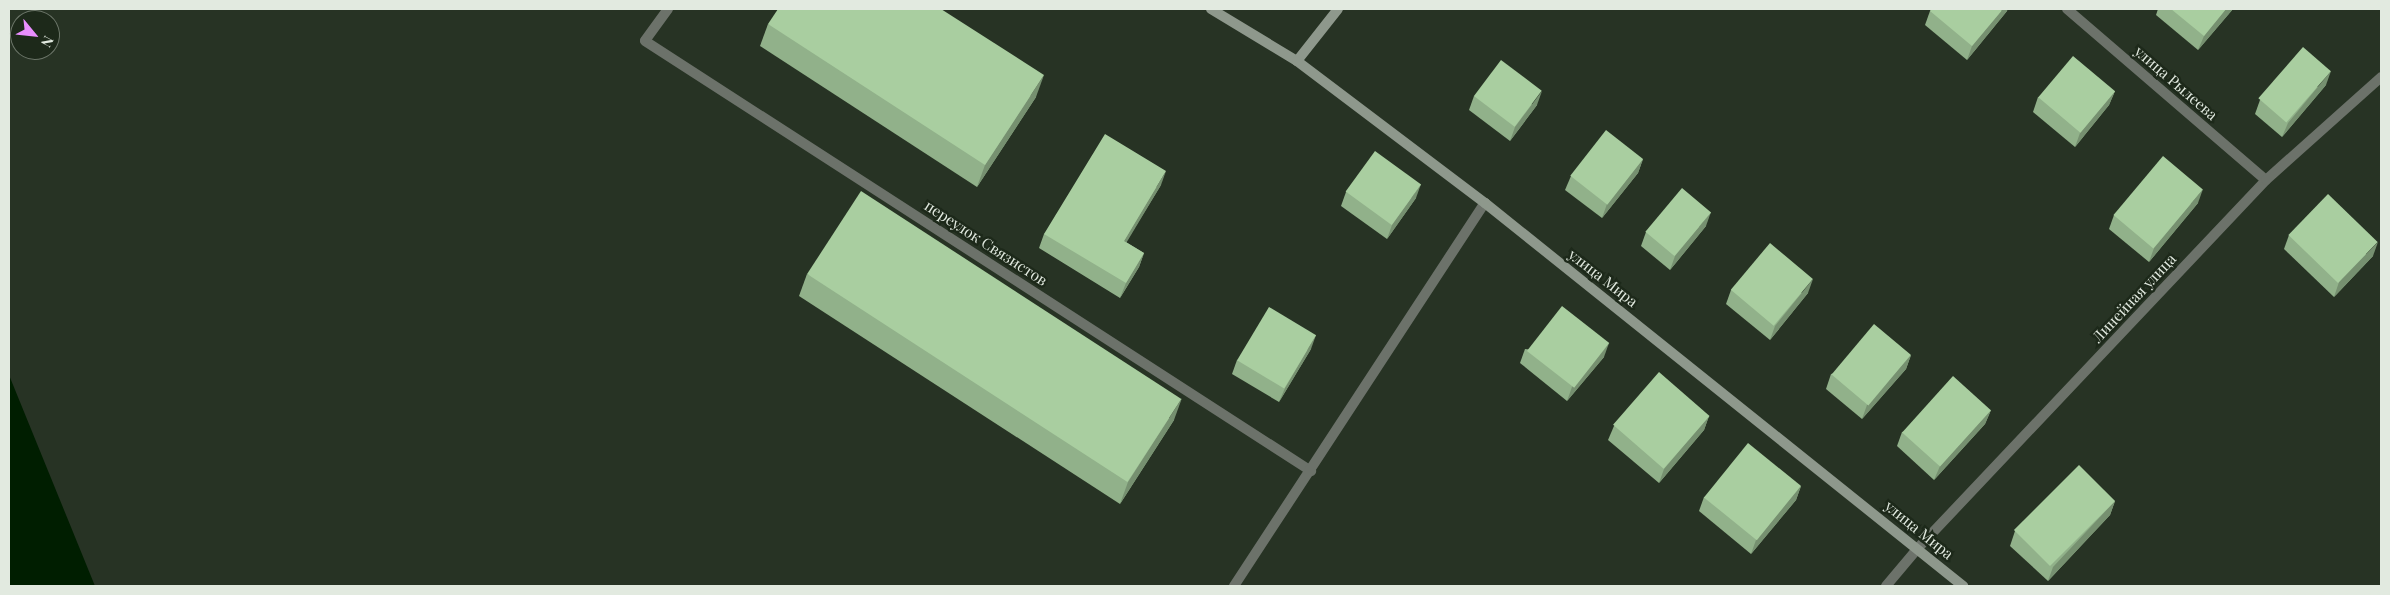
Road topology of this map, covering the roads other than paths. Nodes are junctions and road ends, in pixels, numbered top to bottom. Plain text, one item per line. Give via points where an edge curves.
1 (668, 9) edge
2 (1211, 9) edge
3 (1338, 9) edge
4 (2066, 9) edge
5 (1298, 61) junction
6 (2381, 77) edge
7 (2266, 180) junction
8 (1485, 203) junction
9 (1311, 471) junction
10 (1918, 548) junction
11 (1234, 586) edge
12 (1886, 586) edge
13 (1963, 586) edge

1 - 9 street, переулок Связистов via 645,41
2 - 5 street, улица Мира
3 - 5 street
4 - 7 street, улица Рылеева
5 - 8 street, улица Мира
6 - 7 street, Линейная улица
7 - 10 street, Линейная улица
8 - 9 street
8 - 10 street, улица Мира
9 - 11 street
10 - 12 street, Линейная улица
10 - 13 street, улица Мира

